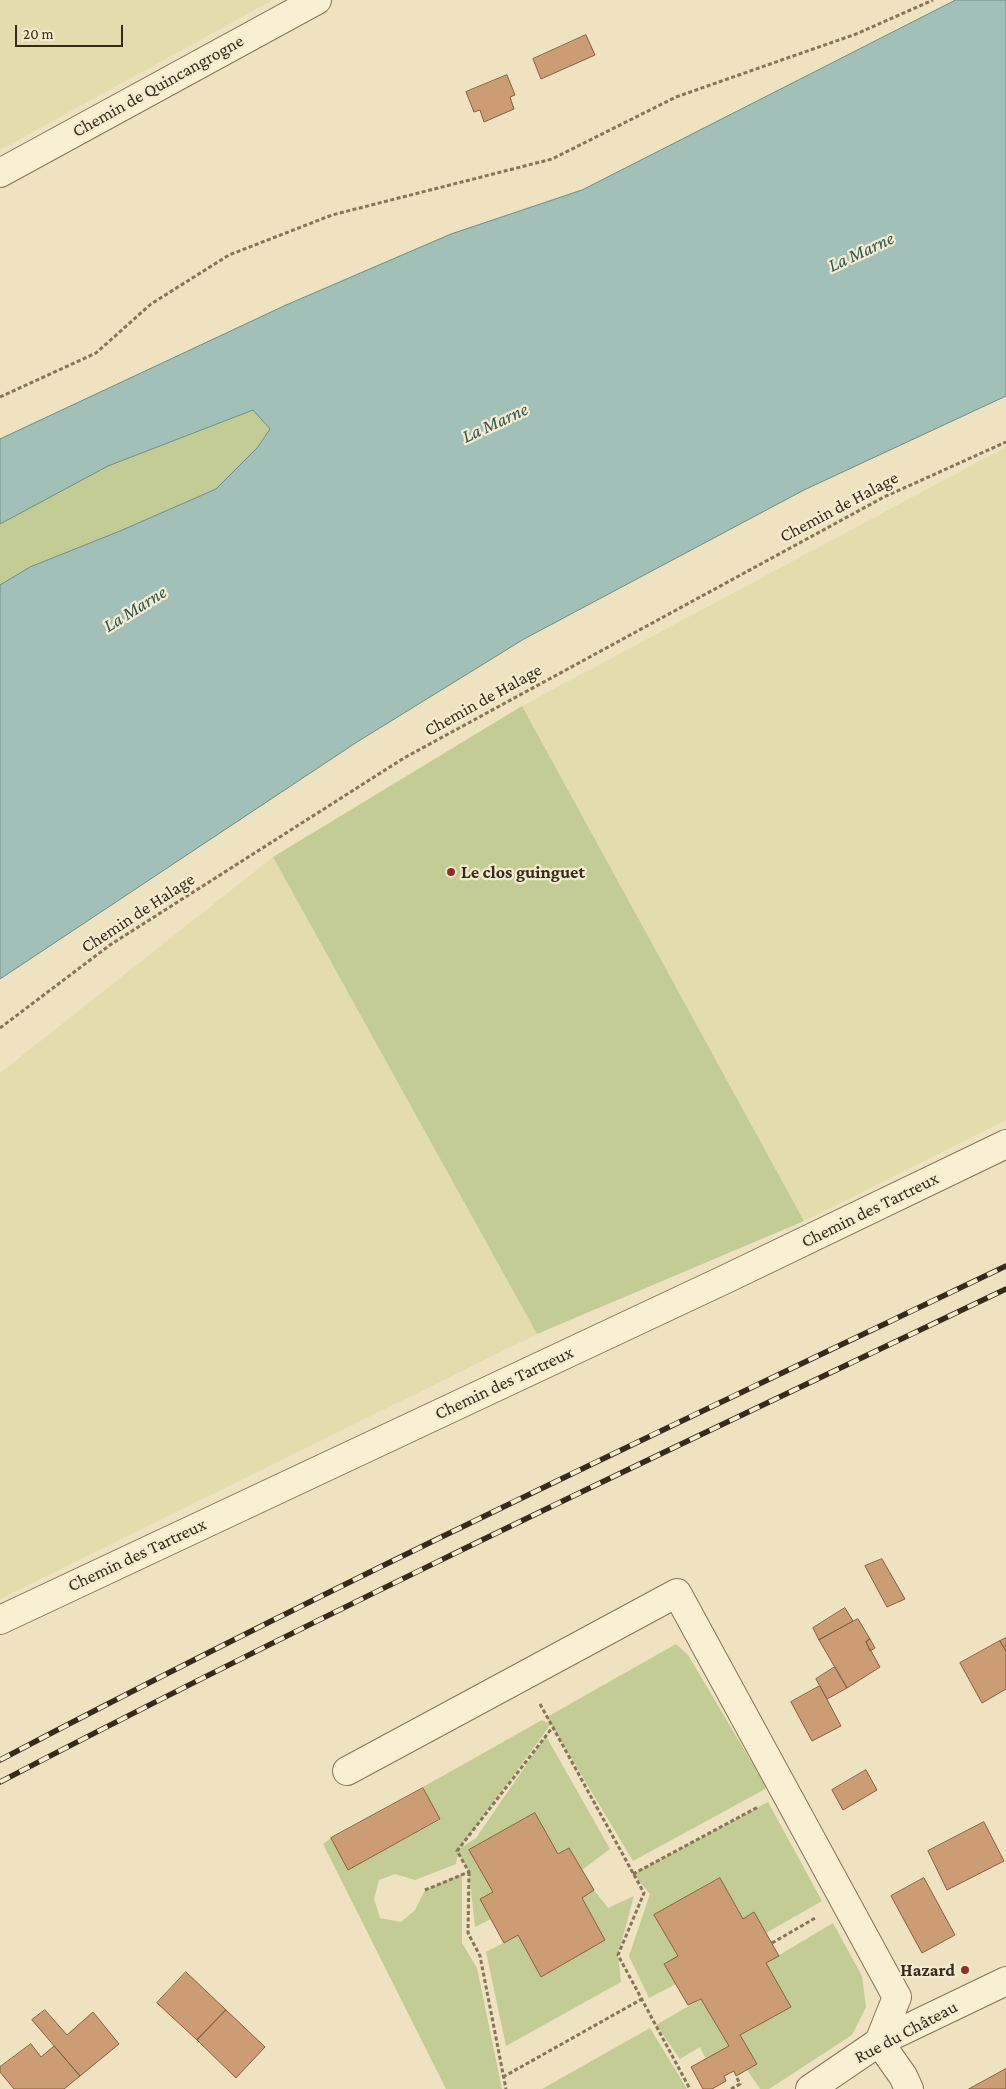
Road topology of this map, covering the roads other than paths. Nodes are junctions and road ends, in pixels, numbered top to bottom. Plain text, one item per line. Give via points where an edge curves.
1 (316, 0) edge
2 (0, 172) edge
3 (1006, 1144) edge
4 (0, 1620) edge
5 (347, 1771) dead end
6 (1006, 1981) edge
7 (879, 2042) junction
8 (810, 2089) edge
9 (909, 2089) edge

1 - 2 street, Chemin de Quincangrogne
3 - 4 street, Chemin des Tartreux
5 - 7 street via 677,1593 897,1997
6 - 7 street, Rue du Château
7 - 8 street, Rue du Château
7 - 9 street

